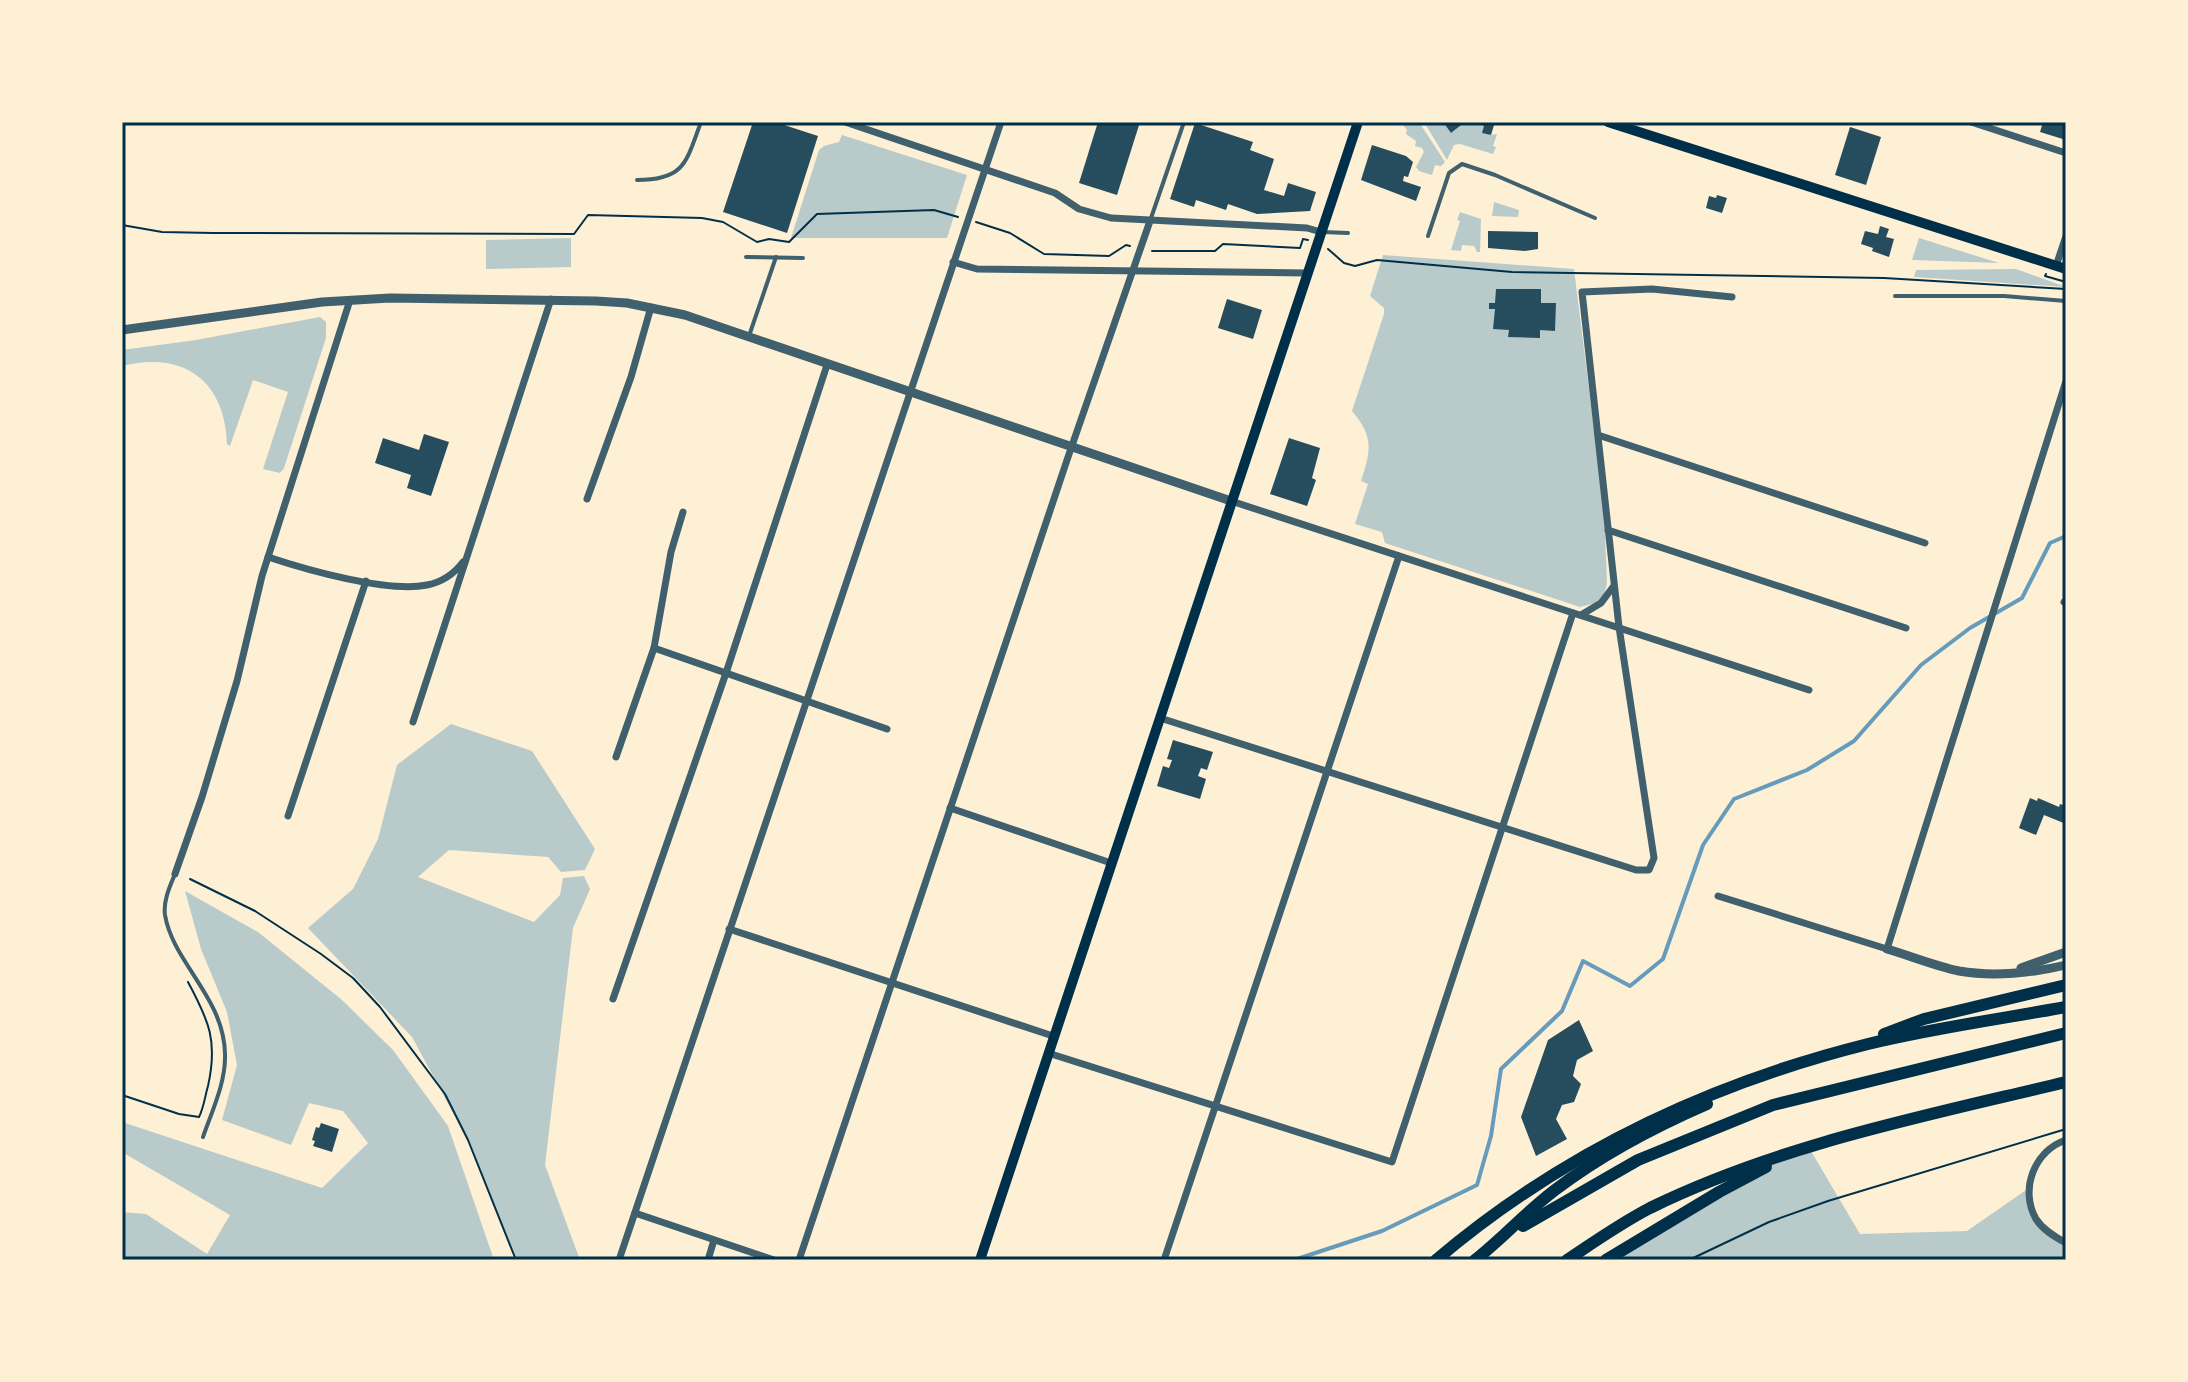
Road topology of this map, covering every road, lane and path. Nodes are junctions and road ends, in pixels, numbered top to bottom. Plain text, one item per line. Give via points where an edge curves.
1 (701, 122) edge
2 (845, 122) edge
3 (1001, 122) edge
4 (1184, 122) edge
5 (1358, 122) edge
6 (1971, 122) edge
7 (1615, 123) edge
8 (2066, 153) edge
9 (985, 170) junction
10 (637, 180) dead end
11 (962, 218) dead end
12 (1595, 218) dead end
13 (973, 221) dead end
14 (1150, 221) junction
15 (122, 225) edge
16 (1321, 232) junction
17 (1348, 233) dead end
18 (1428, 236) dead end
19 (2066, 237) edge
20 (1307, 240) dead end
21 (1325, 246) dead end
22 (1132, 247) dead end
23 (1147, 251) dead end
24 (746, 257) dead end
25 (776, 257) junction
26 (803, 258) dead end
27 (953, 262) junction
28 (2061, 268) edge
29 (1131, 270) junction
30 (1307, 273) junction
31 (2045, 276) dead end
32 (2066, 282) edge
33 (2066, 289) edge
34 (1895, 296) dead end
35 (1732, 297) dead end
36 (551, 299) junction
37 (350, 300) junction
38 (2066, 301) edge
39 (651, 307) junction
40 (122, 330) edge
41 (749, 336) junction
42 (827, 365) junction
43 (2066, 381) edge
44 (910, 392) junction
45 (1598, 435) junction
46 (1071, 447) junction
47 (587, 499) dead end
48 (1231, 501) junction
49 (683, 512) dead end
50 (1608, 530) junction
51 (1925, 543) dead end
52 (469, 549) junction
53 (1399, 556) junction
54 (268, 557) junction
55 (366, 581) junction
56 (1614, 585) junction
57 (1577, 614) junction
58 (1619, 627) junction
59 (1906, 628) dead end
60 (654, 648) junction
61 (726, 673) junction
62 (1809, 690) dead end
63 (807, 700) junction
64 (1160, 718) junction
65 (413, 722) dead end
66 (887, 729) dead end
67 (616, 757) dead end
68 (1327, 771) junction
69 (950, 808) junction
70 (288, 816) dead end
71 (1502, 827) junction
72 (1111, 863) junction
73 (175, 874) joint
74 (190, 879) dead end
75 (1718, 896) dead end
76 (729, 929) junction
77 (1887, 949) junction
78 (2066, 952) edge
79 (2066, 965) edge
80 (2010, 972) junction
81 (892, 981) junction
82 (187, 982) dead end
83 (2066, 985) edge
84 (613, 999) dead end
85 (2066, 1007) edge
86 (2066, 1033) edge
87 (1053, 1036) junction
88 (1048, 1053) junction
89 (2066, 1082) edge
90 (122, 1095) edge
91 (1217, 1107) junction
92 (2066, 1129) edge
93 (203, 1137) dead end
94 (2066, 1140) edge
95 (1808, 1146) junction
96 (635, 1213) junction
97 (1503, 1238) junction
98 (714, 1240) junction
99 (2066, 1243) edge
100 (516, 1260) edge
101 (619, 1260) edge
102 (708, 1260) edge
103 (774, 1260) edge
104 (799, 1260) edge
105 (980, 1260) edge
106 (1164, 1260) edge
107 (1436, 1260) edge
108 (1475, 1260) edge
109 (1567, 1260) edge
110 (1606, 1260) edge
111 (1689, 1260) edge

1 - 10 lane via 683,167 667,178
2 - 9 street
3 - 9 street
4 - 14 lane
5 - 16 main road
6 - 8 street
7 - 28 main road
9 - 14 street via 1061,196 1091,214
9 - 27 street
11 - 15 path via 934,210 817,214 789,242 757,242 723,222 702,218 588,215 574,234 162,232
12 - 18 lane via 1462,164 1449,173
13 - 22 path via 1010,233 1044,254 1109,256 1126,245
14 - 16 street
14 - 29 street
16 - 17 lane
16 - 30 main road
19 - 28 street
20 - 23 path via 1300,248 1223,244 1215,251
21 - 33 path via 1355,266 1377,260 1512,272 1884,278
24 - 25 lane
25 - 26 lane
25 - 41 lane
27 - 29 street via 977,269
27 - 44 street
29 - 30 street
29 - 46 street
30 - 48 main road
31 - 32 path
34 - 38 lane
35 - 45 street via 1652,289 1582,292
36 - 37 street
36 - 39 street
36 - 52 street
37 - 40 street
37 - 54 street
39 - 41 street
39 - 47 street
41 - 42 street
42 - 44 street
42 - 61 street
43 - 77 street
44 - 46 street
44 - 63 street
45 - 50 street
45 - 51 street
46 - 48 street
46 - 69 street
48 - 53 street
48 - 64 main road
49 - 60 street
50 - 56 street
50 - 59 street
52 - 55 street via 456,570 430,584
52 - 65 street
53 - 57 street
53 - 68 street
54 - 55 street
54 - 73 street via 236,684
55 - 70 street
56 - 57 street via 1601,603
56 - 58 street
57 - 58 street
57 - 71 street
58 - 62 street
58 - 71 street via 1654,858 1649,870
60 - 61 street
60 - 67 street
61 - 63 street
61 - 84 street
63 - 66 street
63 - 76 street
64 - 68 street
64 - 72 main road
68 - 71 street
68 - 91 street
69 - 72 street
69 - 81 street
71 - 91 street via 1392,1162
72 - 87 main road
73 - 93 lane via 164,912 168,927 208,997 225,1053 221,1085
74 - 100 path via 255,911 321,954 380,1007 445,1094
75 - 77 street
76 - 81 street
76 - 96 street
77 - 80 street via 1958,970
78 - 80 street
79 - 80 street
81 - 87 street
81 - 104 street
82 - 90 path via 208,1020 213,1045 199,1117
83 - 97 highway via 1924,1019 1771,1075 1619,1148 1554,1190
85 - 107 highway via 1867,1044 1712,1093 1572,1161
86 - 97 highway via 1773,1105 1638,1160
87 - 88 main road
88 - 91 street
88 - 105 main road
89 - 95 highway
91 - 106 street
92 - 111 path via 1828,1201
94 - 99 street via 2045,1152 2029,1188 2036,1218
95 - 109 highway via 1669,1200
95 - 110 highway
96 - 98 street
96 - 101 street
97 - 108 highway
98 - 102 street
98 - 103 street

